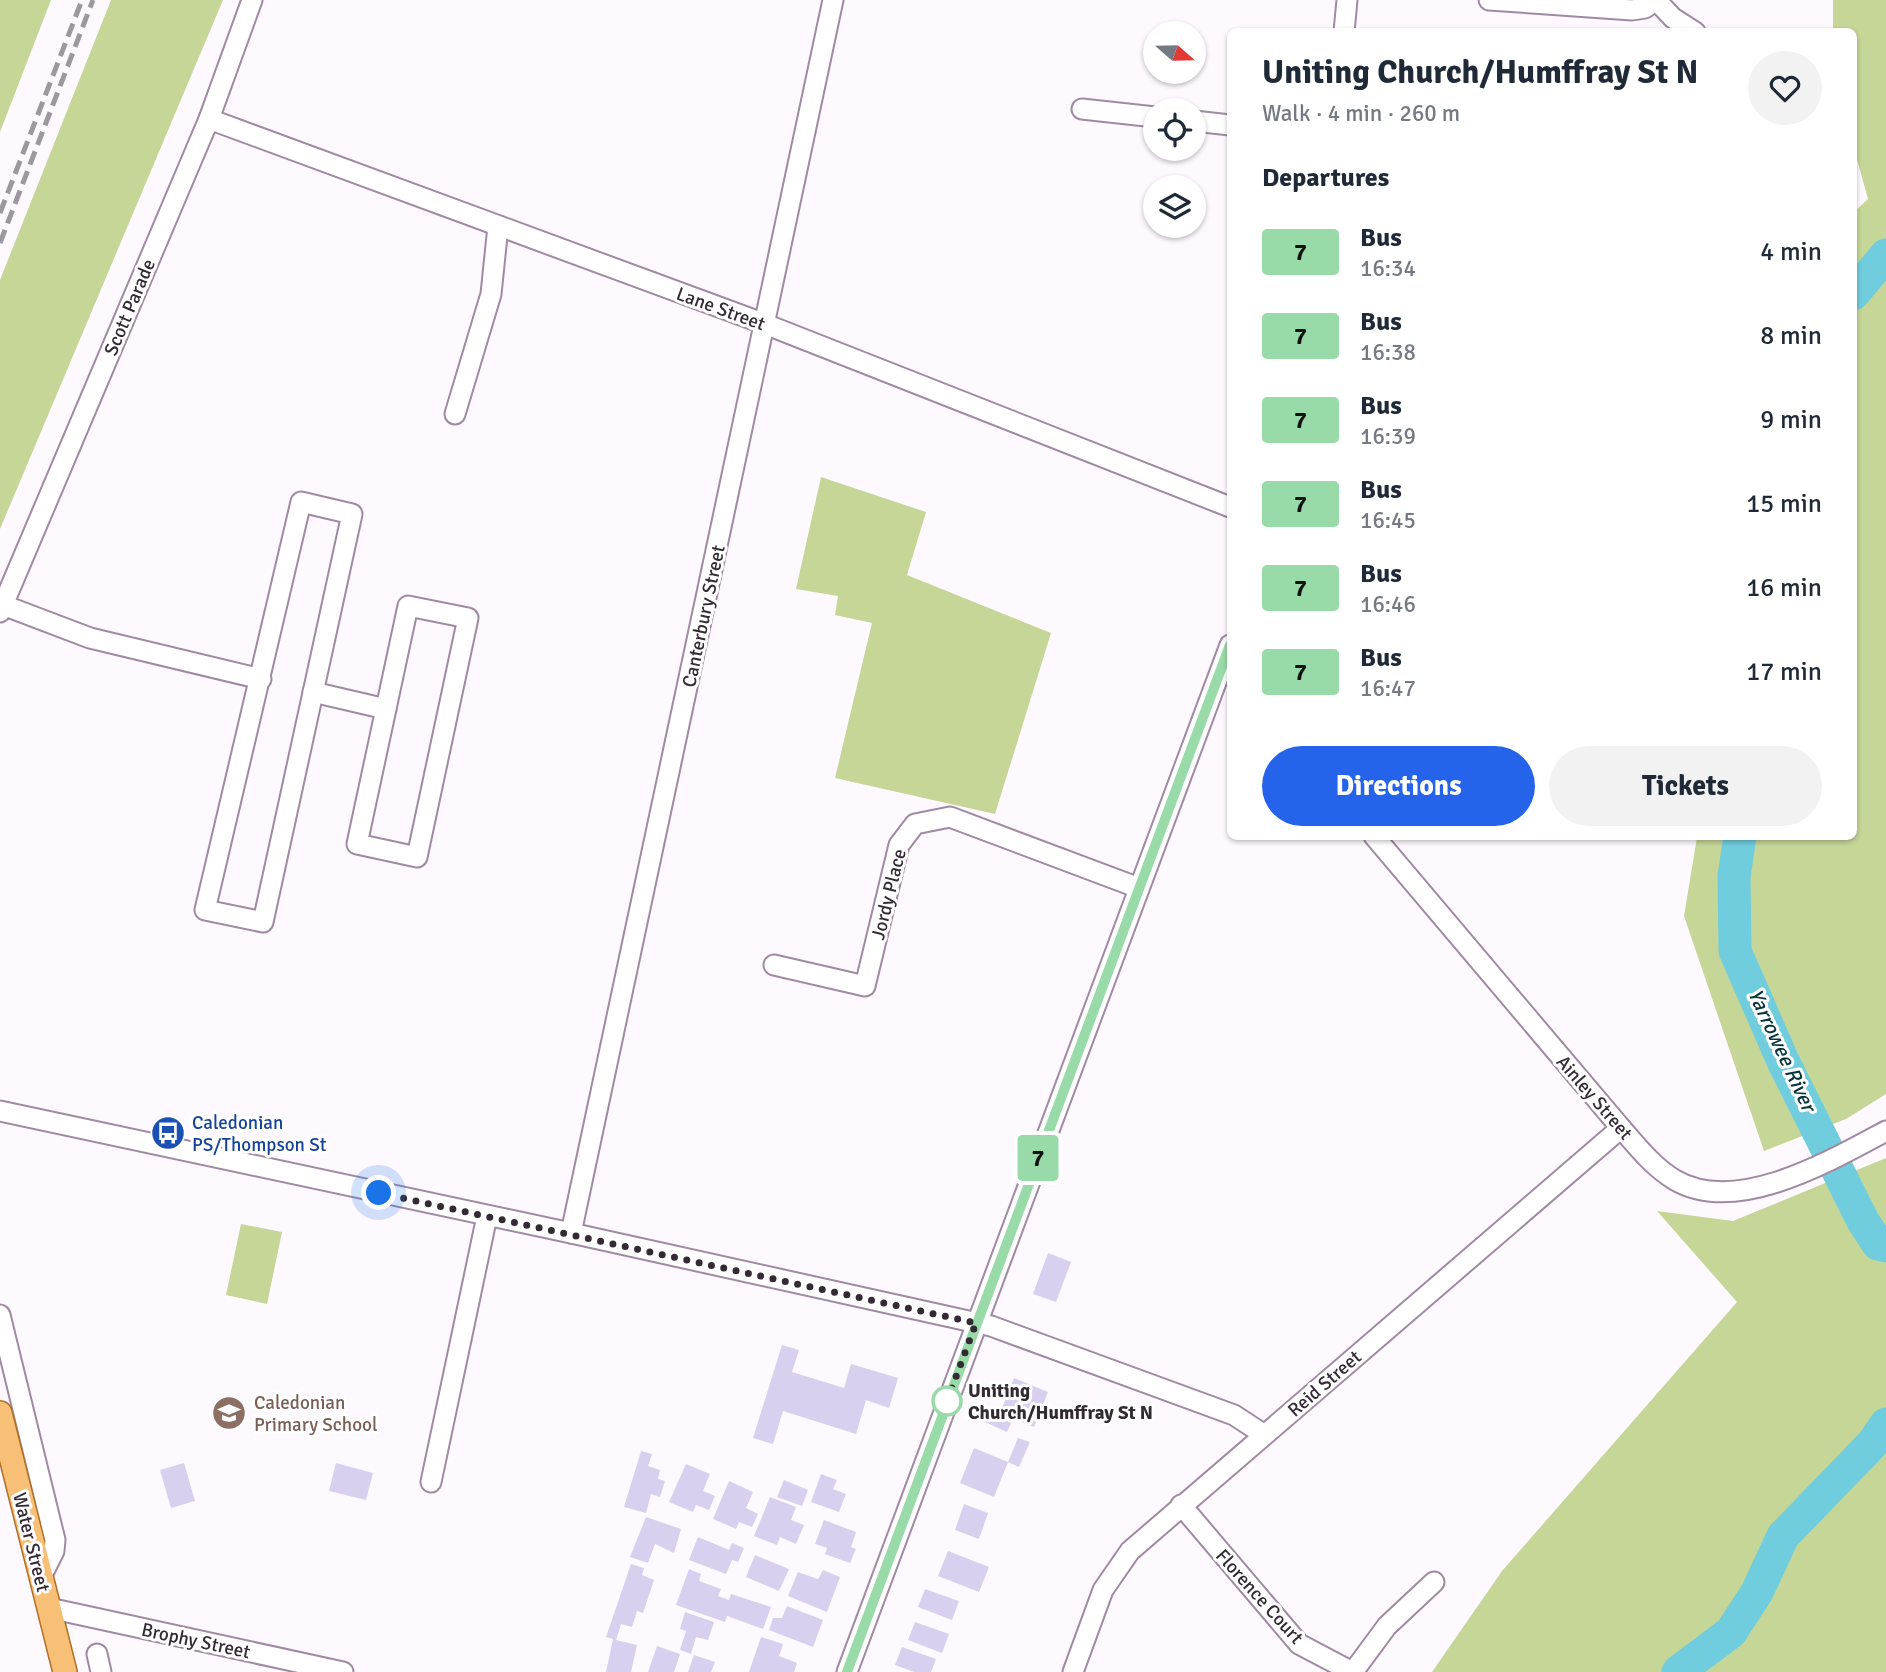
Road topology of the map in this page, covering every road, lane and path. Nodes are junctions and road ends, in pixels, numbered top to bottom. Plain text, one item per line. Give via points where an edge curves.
1 (252, 0) edge
2 (833, 0) edge
3 (1347, 0) edge
4 (1489, 0) edge
5 (1656, 0) edge
6 (1344, 28) edge
7 (1689, 28) edge
8 (1082, 110) dead end
9 (1143, 116) edge
10 (209, 119) junction
11 (1206, 122) edge
12 (1227, 125) edge
13 (498, 226) junction
14 (765, 324) junction
15 (455, 414) dead end
16 (1227, 506) edge
17 (2, 609) edge
18 (1225, 676) edge
19 (261, 679) junction
20 (313, 692) junction
21 (386, 709) junction
22 (1377, 840) edge
23 (1139, 888) junction
24 (774, 965) dead end
25 (0, 1111) edge
26 (1621, 1128) junction
27 (1886, 1131) edge
28 (487, 1216) junction
29 (571, 1233) junction
30 (0, 1315) edge
31 (976, 1323) junction
32 (0, 1413) edge
33 (1263, 1434) junction
34 (431, 1482) dead end
35 (1181, 1505) junction
36 (41, 1577) junction
37 (1434, 1582) dead end
38 (49, 1608) junction
39 (65, 1672) edge
40 (343, 1672) edge
41 (846, 1672) edge
42 (1073, 1672) edge
43 (1352, 1672) edge

1 - 10 street, Scott Parade
2 - 14 street, Canterbury Street
3 - 6 street
4 - 5 street via 1632,10
5 - 7 street
8 - 9 street
10 - 13 street, Lane Street
10 - 17 street, Scott Parade
11 - 12 street
13 - 14 street, Lane Street
13 - 15 street via 491,295
14 - 16 street, Lane Street
14 - 29 street, Canterbury Street
17 - 19 street via 90,638
18 - 23 street
19 - 20 street via 302,502 352,514
19 - 20 street via 205,910 263,922
20 - 21 street
21 - 21 street via 408,606 468,618 417,857 357,844
22 - 26 street, Ainley Street
23 - 24 street, Jordy Place via 950,817 915,824 899,845 865,986
23 - 31 street
25 - 28 street
26 - 27 street, Ainley Street via 1674,1180 1710,1192 1731,1193 1813,1167
26 - 33 street, Reid Street
28 - 29 street
28 - 34 street
29 - 31 street
30 - 36 street via 55,1540
31 - 33 street via 1234,1415
31 - 41 street
32 - 36 main road, Water Street
33 - 35 street, Reid Street
35 - 42 street, Reid Street via 1130,1551 1110,1577
35 - 43 street, Florence Court via 1299,1644
36 - 38 main road, Water Street
37 - 43 street, Florence Court via 1387,1626
38 - 39 main road, Water Street
38 - 40 street, Brophy Street

